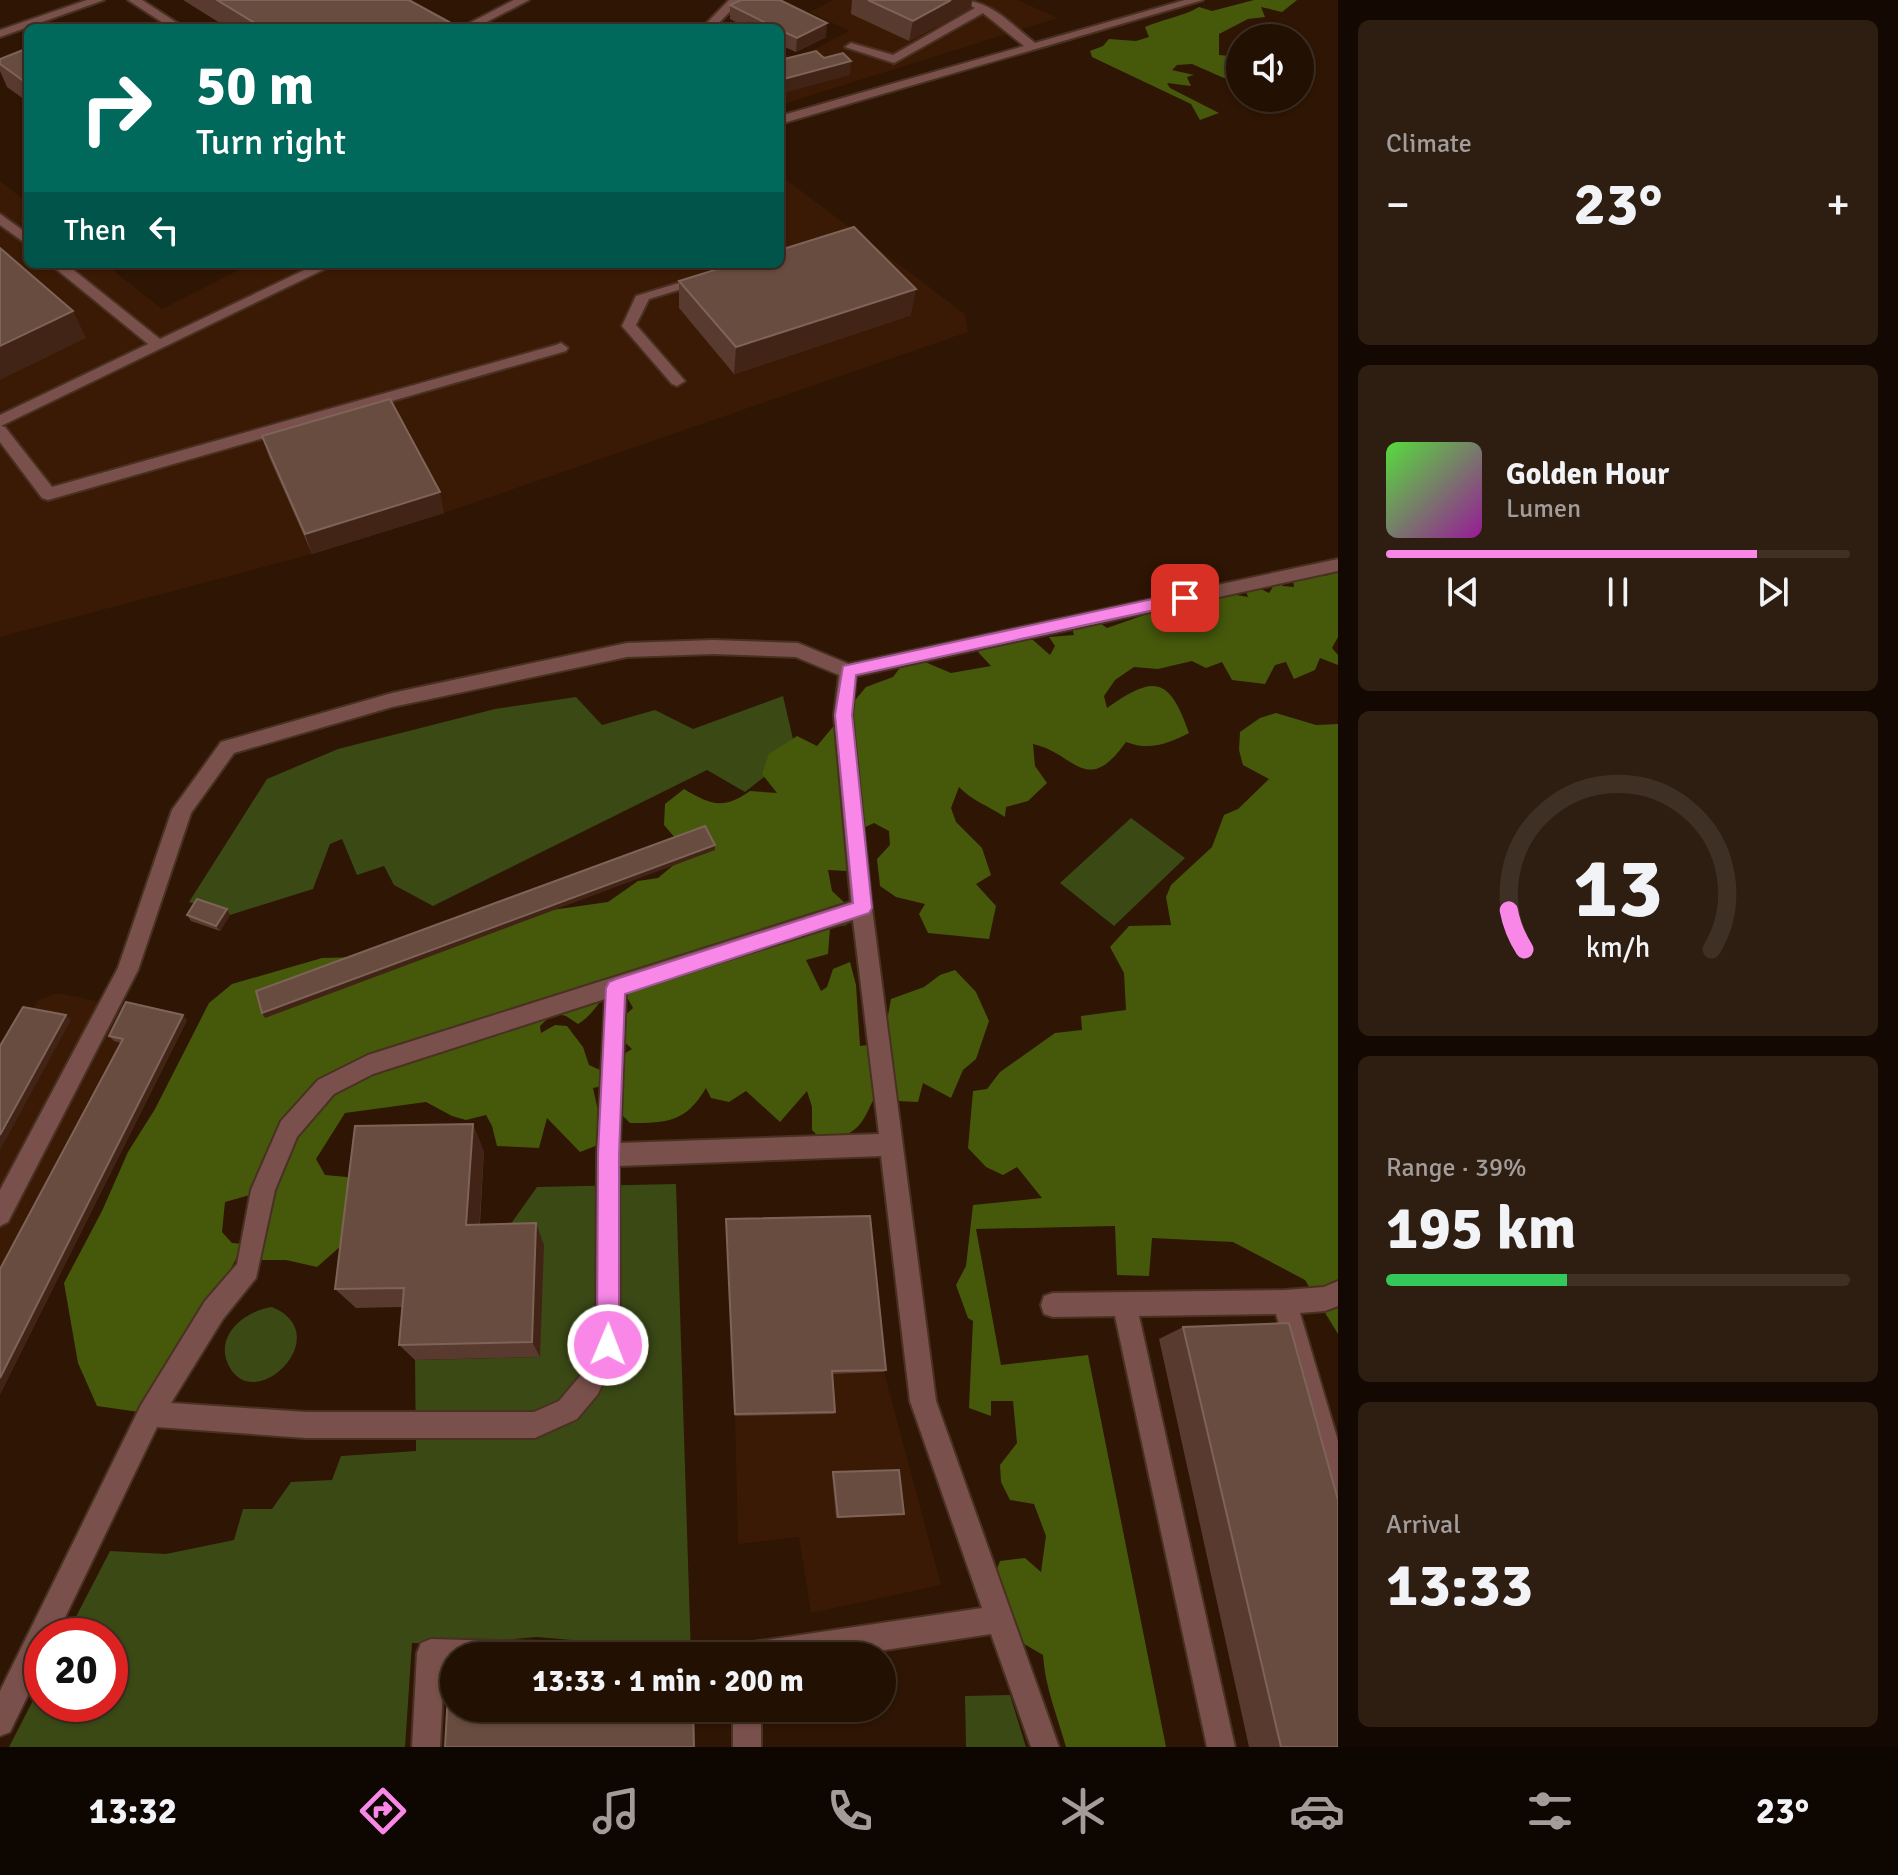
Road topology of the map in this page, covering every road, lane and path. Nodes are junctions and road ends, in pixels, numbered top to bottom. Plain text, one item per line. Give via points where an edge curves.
1 (98, 0) edge
2 (134, 0) edge
3 (523, 0) edge
4 (735, 0) edge
5 (966, 0) edge
6 (1197, 0) edge
7 (984, 8) junction
8 (29, 24) edge
9 (173, 24) edge
10 (474, 24) edge
11 (712, 24) edge
12 (24, 26) edge
13 (0, 34) edge
14 (851, 47) dead end
15 (1033, 47) junction
16 (784, 119) edge
17 (0, 218) edge
18 (24, 238) edge
19 (62, 268) edge
20 (320, 268) edge
21 (727, 268) edge
22 (158, 345) junction
23 (561, 348) dead end
24 (677, 381) dead end
25 (0, 421) edge
26 (0, 431) edge
27 (1338, 565) edge
28 (848, 671) junction
29 (862, 908) junction
30 (616, 988) junction
31 (893, 1145) junction
32 (608, 1155) junction
33 (0, 1214) edge
34 (1338, 1293) edge
35 (1124, 1302) junction
36 (1285, 1302) junction
37 (1053, 1305) dead end
38 (150, 1414) junction
39 (1338, 1485) edge
40 (999, 1619) junction
41 (846, 1642) edge
42 (440, 1653) edge
43 (0, 1722) edge
44 (747, 1722) edge
45 (426, 1747) edge
46 (747, 1747) edge
47 (1045, 1747) edge
48 (1221, 1747) edge

1 - 8 street
2 - 9 street
3 - 10 street
4 - 11 street
5 - 7 street
6 - 15 street
7 - 14 street via 894,59
7 - 15 street
12 - 13 street
15 - 16 street
17 - 18 street
19 - 22 street
20 - 22 street
21 - 24 street via 643,296 629,326
22 - 25 street
23 - 26 street via 48,494
27 - 28 street
28 - 29 street via 843,715
28 - 33 street via 798,650 627,650 392,700 228,747 182,810 128,970
29 - 30 street
29 - 31 street
30 - 32 street
30 - 38 street via 368,1065 326,1087 289,1129 278,1153 263,1190 248,1270 214,1310
31 - 32 street
31 - 40 street via 923,1401
32 - 38 street via 608,1345 589,1385 568,1410 535,1425 306,1425
34 - 36 street
35 - 36 street
35 - 37 street
35 - 48 street
36 - 39 street
38 - 43 street
40 - 41 street
40 - 47 street
42 - 45 street via 431,1653
44 - 46 street

